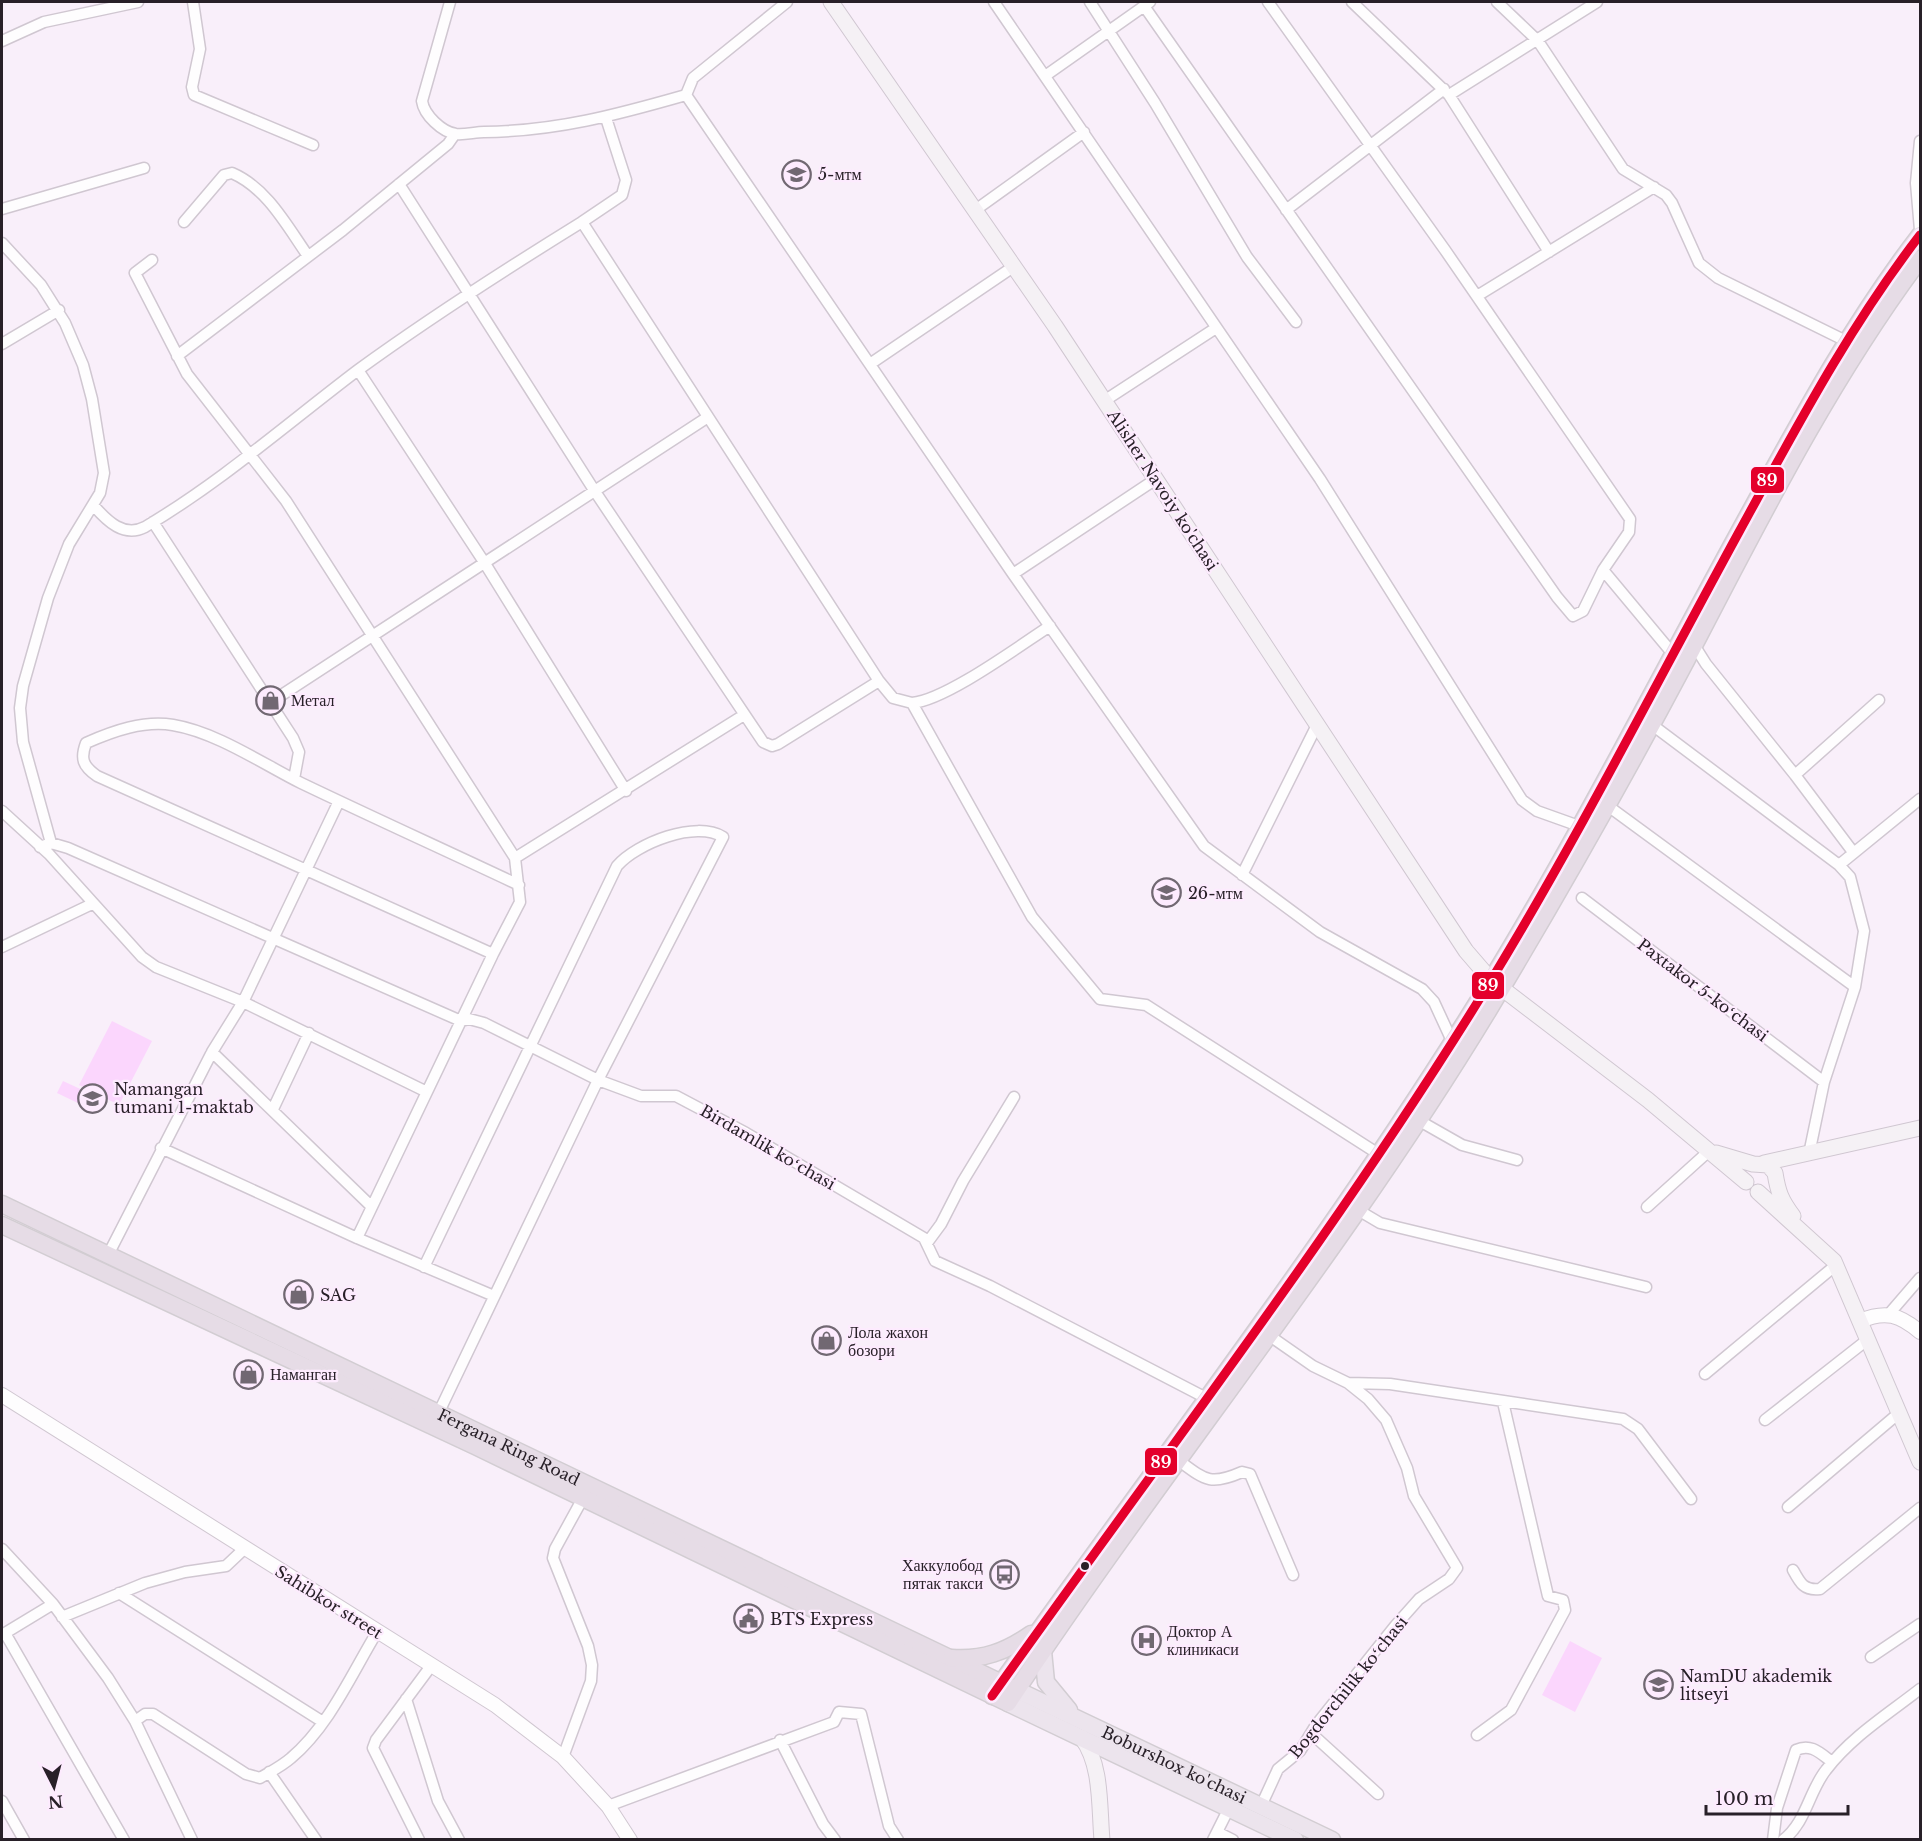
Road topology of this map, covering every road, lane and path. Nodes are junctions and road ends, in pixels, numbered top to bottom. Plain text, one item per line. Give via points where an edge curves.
1 (138, 2) edge
2 (193, 2) edge
3 (450, 2) edge
4 (787, 2) edge
5 (831, 2) edge
6 (994, 2) edge
7 (1090, 2) edge
8 (1268, 2) edge
9 (1352, 2) edge
10 (1497, 2) edge
11 (1597, 2) edge
12 (1147, 4) edge
13 (1108, 31) junction
14 (2, 40) edge
15 (1538, 41) junction
16 (1045, 76) junction
17 (1446, 92) junction
18 (686, 95) junction
19 (606, 118) junction
20 (1084, 132) junction
21 (455, 134) junction
22 (1920, 141) edge
23 (313, 145) dead end
24 (1371, 146) junction
25 (144, 168) dead end
26 (399, 184) junction
27 (1654, 188) junction
28 (2, 209) edge
29 (1286, 210) junction
30 (974, 211) junction
31 (184, 222) dead end
32 (582, 222) junction
33 (1920, 230) edge
34 (1920, 235) edge
35 (2, 243) edge
36 (1549, 252) junction
37 (308, 256) junction
38 (1920, 259) edge
39 (152, 260) dead end
40 (1013, 267) junction
41 (468, 292) junction
42 (1477, 296) junction
43 (59, 310) junction
44 (1296, 322) dead end
45 (1216, 328) junction
46 (1848, 342) junction
47 (2, 344) edge
48 (177, 356) junction
49 (870, 364) junction
50 (358, 370) junction
51 (1104, 401) junction
52 (708, 417) junction
53 (250, 454) junction
54 (1155, 479) junction
55 (594, 490) junction
56 (94, 506) junction
57 (153, 522) junction
58 (484, 562) junction
59 (1603, 570) junction
60 (1013, 574) junction
61 (1050, 626) junction
62 (371, 635) junction
63 (1694, 645) junction
64 (1673, 654) junction
65 (879, 681) junction
66 (1879, 700) dead end
67 (271, 702) junction
68 (912, 703) junction
69 (744, 715) junction
70 (1651, 724) junction
71 (1317, 725) junction
72 (1795, 775) junction
73 (294, 779) junction
74 (626, 791) junction
75 (1920, 799) edge
76 (339, 801) junction
77 (1608, 806) junction
78 (2, 811) edge
79 (1579, 826) junction
80 (46, 845) junction
81 (1853, 852) junction
82 (515, 858) junction
83 (1839, 866) junction
84 (306, 869) junction
85 (1242, 876) junction
86 (519, 885) junction
87 (1582, 898) dead end
88 (92, 904) junction
89 (274, 937) junction
90 (2, 947) edge
91 (493, 954) junction
92 (1496, 984) junction
93 (1855, 987) junction
94 (243, 1002) junction
95 (461, 1021) junction
96 (309, 1033) junction
97 (1452, 1041) junction
98 (531, 1045) junction
99 (212, 1052) junction
100 (598, 1080) junction
101 (1824, 1082) junction
102 (427, 1092) junction
103 (1014, 1097) dead end
104 (273, 1109) junction
105 (1418, 1120) junction
106 (1920, 1128) edge
107 (161, 1148) junction
108 (1709, 1151) junction
109 (1809, 1154) junction
110 (1380, 1155) junction
111 (1517, 1160) dead end
112 (1767, 1171) junction
113 (1752, 1187) junction
114 (2, 1204) edge
115 (372, 1207) junction
116 (1647, 1207) dead end
117 (1358, 1210) junction
118 (2, 1225) edge
119 (1804, 1234) junction
120 (357, 1238) junction
121 (927, 1243) junction
122 (108, 1255) junction
123 (1836, 1265) junction
124 (424, 1267) junction
125 (1920, 1278) edge
126 (1646, 1287) dead end
127 (494, 1296) junction
128 (1889, 1314) junction
129 (1860, 1321) junction
130 (1920, 1332) edge
131 (1270, 1336) junction
132 (1867, 1340) junction
133 (1706, 1374) dead end
134 (1348, 1383) junction
135 (2, 1395) edge
136 (1214, 1402) junction
137 (1503, 1402) junction
138 (1899, 1413) junction
139 (438, 1414) junction
140 (1765, 1420) dead end
141 (1178, 1460) junction
142 (1920, 1462) edge
143 (583, 1498) junction
144 (1690, 1500) dead end
145 (1788, 1506) dead end
146 (1920, 1508) edge
147 (2, 1549) edge
148 (244, 1549) junction
149 (1793, 1570) dead end
150 (1293, 1575) dead end
151 (119, 1593) junction
152 (53, 1604) junction
153 (62, 1617) junction
154 (1920, 1624) edge
155 (1039, 1629) junction
156 (377, 1632) junction
157 (3, 1634) edge
158 (1043, 1651) junction
159 (946, 1658) junction
160 (1871, 1658) dead end
161 (431, 1666) junction
162 (1920, 1689) edge
163 (1004, 1693) junction
164 (406, 1699) junction
165 (135, 1720) junction
166 (1082, 1720) junction
167 (322, 1722) junction
168 (1312, 1734) junction
169 (1478, 1735) dead end
170 (1082, 1738) junction
171 (780, 1740) junction
172 (563, 1757) junction
173 (1832, 1762) junction
174 (269, 1772) junction
175 (1378, 1794) dead end
176 (2, 1801) edge
177 (608, 1806) junction
178 (1261, 1806) junction
179 (1229, 1808) junction
180 (1215, 1836) edge
181 (24, 1839) edge
182 (124, 1839) edge
183 (192, 1839) edge
184 (316, 1839) edge
185 (419, 1839) edge
186 (459, 1839) edge
187 (630, 1839) edge
188 (835, 1839) edge
189 (898, 1839) edge
190 (1102, 1839) edge
191 (1233, 1839) edge
192 (1295, 1839) edge
193 (1332, 1839) edge
194 (1773, 1839) edge
195 (1783, 1839) edge

1 - 14 street via 44,22
2 - 23 street via 200,49 194,95
3 - 21 street via 422,101 424,112
4 - 18 street via 693,78
5 - 30 main road, Alisher Navoiy ko'chasi
6 - 16 street
7 - 13 street
8 - 24 street
9 - 17 street
10 - 15 street
11 - 15 street
12 - 13 street
12 - 29 street
13 - 16 street
13 - 44 street via 1247,257
15 - 17 street
15 - 27 street via 1616,160 1632,177
16 - 20 street
17 - 24 street
17 - 36 street
18 - 19 street
18 - 49 street
19 - 21 street via 540,130
19 - 32 street via 626,180 625,188 622,195
20 - 30 street
20 - 45 street
21 - 26 street
22 - 33 street via 1916,183
24 - 29 street
24 - 42 street
25 - 28 street
26 - 37 street
26 - 41 street
27 - 36 street
27 - 46 street via 1672,203 1699,263 1718,279
29 - 59 street via 1573,616 1582,611
30 - 40 main road, Alisher Navoiy ko'chasi
31 - 37 street via 224,175 234,174 265,197
32 - 41 street
32 - 52 street
34 - 46 highway
35 - 43 street
36 - 42 street
37 - 48 street
38 - 63 highway via 1843,373
39 - 48 street via 135,273
40 - 49 street
40 - 51 main road, Alisher Navoiy ko'chasi
41 - 50 street
41 - 55 street
42 - 59 street via 1630,519 1629,532
43 - 47 street
43 - 56 street via 83,365 92,399 104,473 104,486
45 - 51 street
45 - 79 street via 1320,479 1522,800
46 - 64 highway via 1809,403
48 - 53 street
49 - 60 street
50 - 53 street
50 - 58 street
51 - 54 main road, Alisher Navoiy ko'chasi
52 - 55 street
52 - 65 street
53 - 57 street
53 - 62 street via 286,501
54 - 60 street
54 - 71 main road, Alisher Navoiy ko'chasi
55 - 58 street
55 - 69 street
56 - 57 street via 121,529 140,530
56 - 80 street via 80,524 56,576 23,686 23,742
57 - 67 street
58 - 62 street
58 - 74 street
59 - 64 street
60 - 61 street
61 - 68 street via 977,673 923,702
61 - 85 street via 1203,846
62 - 67 street
62 - 82 street
63 - 70 highway
63 - 72 street
64 - 79 highway
65 - 68 street via 893,698
65 - 69 street via 772,746 763,742
66 - 72 street
67 - 73 street via 299,749
68 - 110 street via 1032,917 1095,995 1106,1001 1146,1005
69 - 74 street
70 - 77 highway
70 - 83 street
71 - 85 street
71 - 92 main road, Alisher Navoiy ko'chasi via 1466,951
72 - 81 street
73 - 76 street
73 - 84 street via 233,748 172,725 143,725 104,735 86,743 81,755 87,769 97,776
74 - 82 street
75 - 81 street
76 - 84 street
76 - 86 street
77 - 92 highway
77 - 93 street
78 - 80 street
79 - 92 highway
80 - 88 street
80 - 89 street, Birdamlik koʻchasi
81 - 83 street
82 - 86 street
83 - 93 street via 1850,877 1864,931
84 - 89 street
84 - 91 street
85 - 97 street via 1320,932 1422,989 1434,1002
86 - 91 street via 518,910
87 - 101 street, Paxtakor 5-koʻchasi
88 - 90 street
88 - 94 street via 141,957 156,967
89 - 94 street
89 - 95 street, Birdamlik koʻchasi
91 - 95 street
92 - 97 highway
92 - 105 highway
92 - 108 main road, Alisher Navoiy ko'chasi
93 - 101 street
94 - 96 street
94 - 99 street
95 - 98 street, Birdamlik koʻchasi via 475,1020
95 - 102 street
96 - 102 street
96 - 104 street
97 - 110 highway
98 - 100 street, Birdamlik koʻchasi
98 - 100 street via 620,863 672,835 699,830 717,833 723,837
98 - 124 street
99 - 104 street
99 - 107 street
100 - 121 street, Birdamlik koʻchasi via 641,1096 676,1096 746,1133
100 - 127 street
101 - 109 street
102 - 115 street
103 - 121 street
104 - 115 street
105 - 111 street via 1462,1145
105 - 117 highway
106 - 109 main road
107 - 120 street
107 - 122 street
108 - 112 main road
108 - 113 main road, Alisher Navoiy ko'chasi
108 - 116 street
109 - 112 main road
110 - 136 highway
112 - 113 main road via 1747,1172
112 - 113 main road via 1768,1191
112 - 119 main road
113 - 119 main road, Alisher Navoiy ko'chasi
114 - 122 highway, Fergana Ring Road
115 - 120 street
117 - 126 street via 1380,1223
117 - 131 highway
118 - 143 highway, Fergana Ring Road
119 - 123 main road
120 - 124 street
121 - 136 street, Birdamlik koʻchasi via 935,1261 942,1265
122 - 139 highway, Fergana Ring Road
123 - 129 main road
123 - 133 street
124 - 127 street
125 - 128 street
127 - 139 street
128 - 129 street
128 - 130 street
129 - 132 main road
131 - 134 street, Bogdorchilik koʻchasi via 1313,1366
131 - 136 highway
132 - 138 main road
132 - 140 street
134 - 137 street via 1390,1384
134 - 168 street, Bogdorchilik koʻchasi via 1386,1420 1407,1468 1414,1496 1457,1568 1449,1579 1419,1599 1395,1626
135 - 148 street, Sahibkor street
136 - 141 highway
136 - 155 highway
137 - 144 street via 1627,1421 1638,1429
137 - 169 street via 1548,1596 1563,1600 1565,1610 1511,1710
138 - 142 main road
138 - 145 street
139 - 159 highway, Fergana Ring Road
141 - 150 street via 1209,1481 1242,1472 1250,1474
141 - 158 highway
143 - 163 highway, Fergana Ring Road
143 - 172 street via 553,1558 588,1646 591,1665 586,1696
146 - 149 street via 1820,1589 1800,1584
147 - 152 street
148 - 151 street via 226,1566 185,1572
148 - 156 street, Sahibkor street
151 - 153 street
151 - 167 street
152 - 153 street
152 - 157 street
153 - 165 street
154 - 160 street
155 - 159 highway via 1008,1650 987,1657
155 - 163 highway
156 - 161 street, Sahibkor street
156 - 167 street
157 - 182 street
158 - 163 highway
158 - 166 main road via 1046,1682 1057,1698
159 - 163 highway, Fergana Ring Road
161 - 164 street
161 - 172 street, Sahibkor street via 495,1706
162 - 173 street via 1867,1729
163 - 166 main road, Boburshox ko'chasi
163 - 170 main road
164 - 185 street via 373,1748
164 - 186 street via 438,1801
165 - 174 street via 153,1714 253,1778
165 - 183 street
166 - 178 main road, Boburshox ko'chasi
167 - 174 street via 289,1760
168 - 175 street
168 - 178 street, Bogdorchilik koʻchasi via 1293,1760 1278,1770
170 - 179 main road
170 - 190 main road via 1096,1771
171 - 177 street
171 - 188 street via 823,1824
171 - 189 street via 834,1722 839,1712 861,1714 889,1826
172 - 177 street, Sahibkor street
173 - 194 street via 1812,1748 1796,1750 1777,1808
173 - 195 street via 1799,1822
174 - 184 street
176 - 181 street
177 - 187 street, Sahibkor street
178 - 193 main road, Boburshox ko'chasi
179 - 180 street
179 - 192 main road
180 - 191 street

